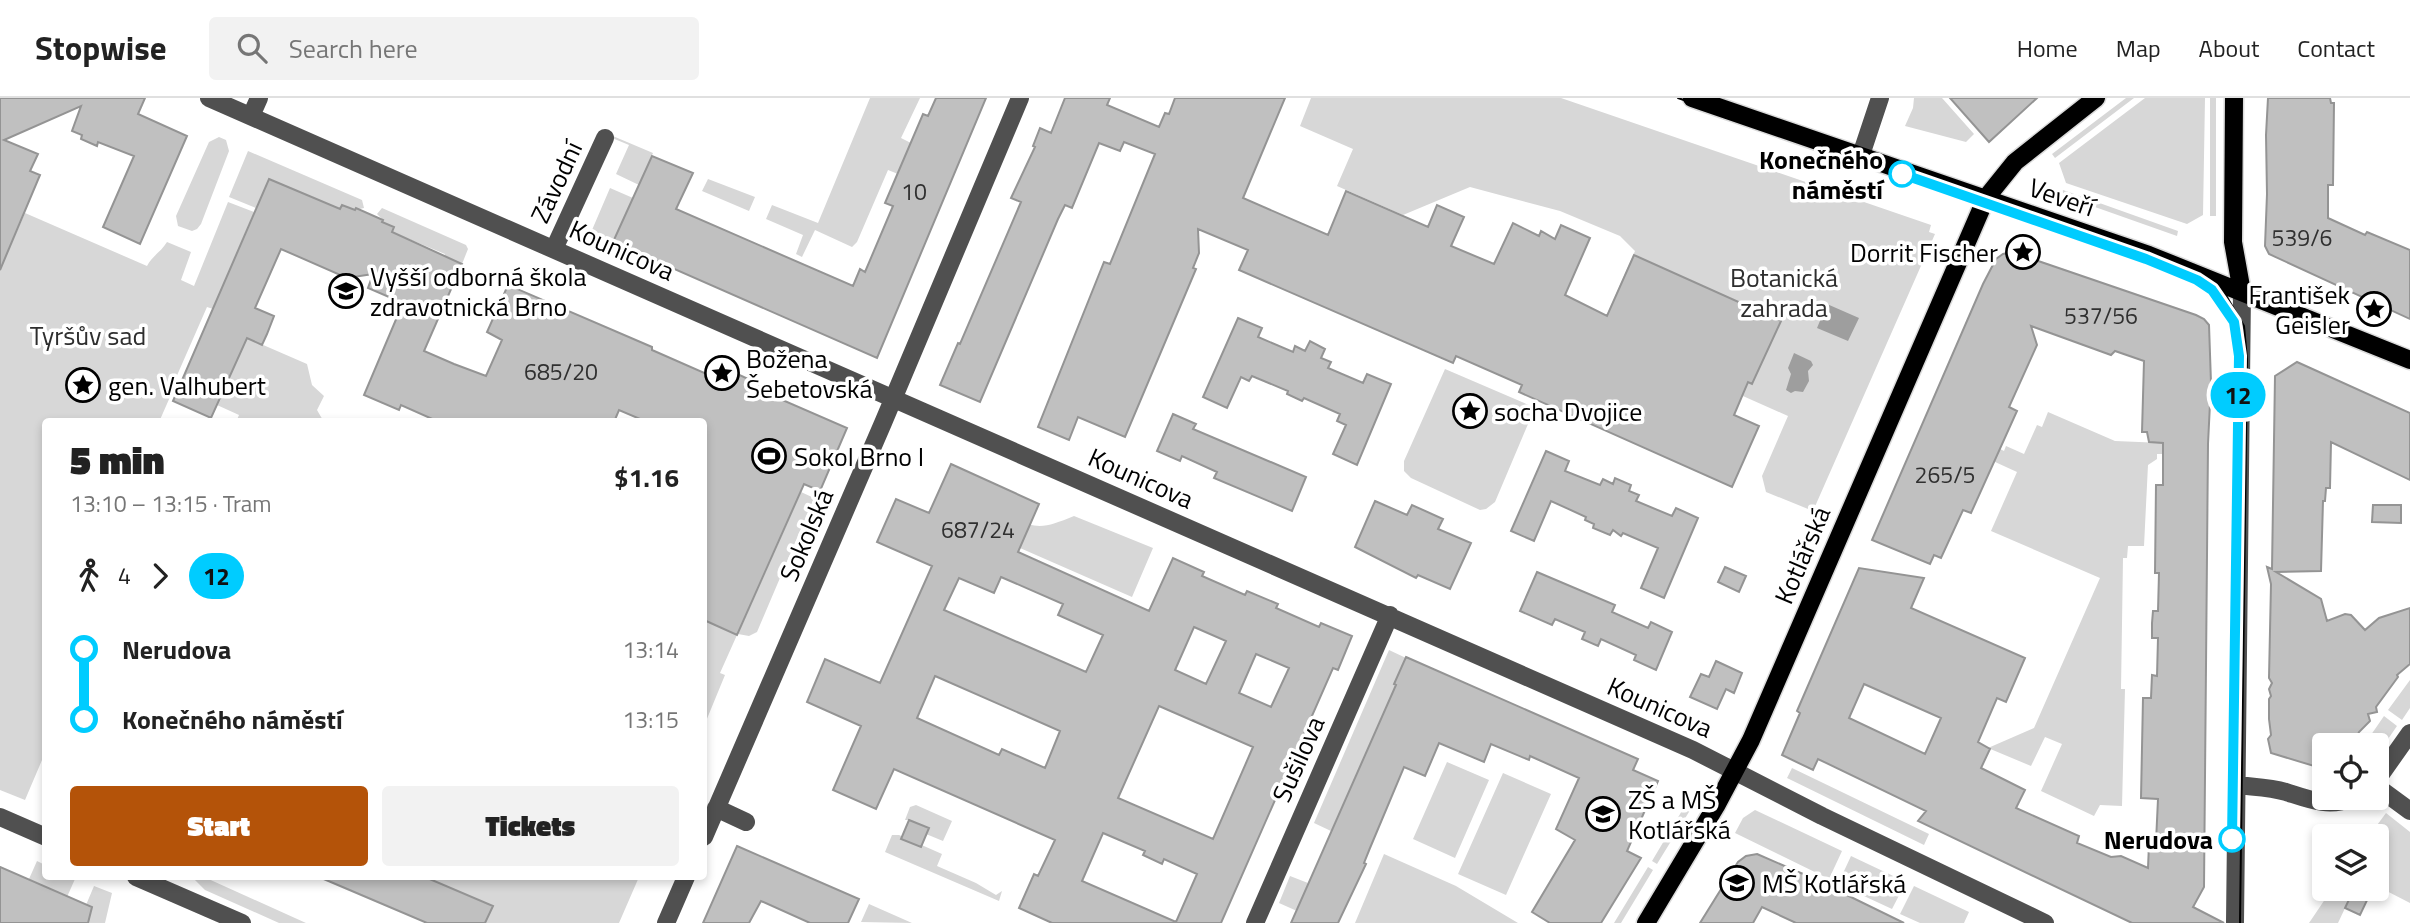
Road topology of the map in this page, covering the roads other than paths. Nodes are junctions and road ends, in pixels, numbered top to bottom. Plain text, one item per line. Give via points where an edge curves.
1 (209, 98) edge
2 (259, 98) edge
3 (1020, 98) edge
4 (1692, 98) edge
5 (1880, 98) edge
6 (2096, 98) edge
7 (2234, 98) edge
8 (251, 116) junction
9 (605, 138) dead end
10 (1861, 155) junction
11 (1986, 198) junction
12 (554, 249) junction
13 (2242, 292) junction
14 (2410, 360) edge
15 (894, 398) junction
16 (1390, 615) junction
17 (2410, 733) edge
18 (2389, 764) edge
19 (1735, 771) junction
20 (2237, 785) junction
21 (2389, 794) edge
22 (2312, 800) edge
23 (716, 808) junction
24 (2410, 811) edge
25 (0, 817) edge
26 (746, 822) dead end
27 (707, 830) edge
28 (42, 835) edge
29 (143, 880) edge
30 (685, 880) edge
31 (242, 923) edge
32 (666, 923) edge
33 (1255, 923) edge
34 (1646, 923) edge
35 (2045, 923) edge
36 (2235, 923) edge

1 - 8 street, Kounicova
2 - 8 street
3 - 15 street, Sokolská
4 - 10 main road, Veveří
5 - 10 street
6 - 11 main road via 2015,162
7 - 13 main road via 2233,242
8 - 12 street, Kounicova
9 - 12 street, Závodní
10 - 11 main road, Veveří
11 - 13 main road, Veveří
11 - 19 main road, Kotlářská
12 - 15 street, Kounicova
13 - 14 main road, Veveří
13 - 20 street
15 - 16 street, Kounicova
15 - 23 street, Sokolská
16 - 19 street, Kounicova
16 - 33 street, Sušilova
17 - 18 street
19 - 34 main road, Kotlářská
19 - 35 street, Kounicova
20 - 22 street
20 - 36 street
21 - 24 street
23 - 26 street
23 - 27 street, Sokolská
25 - 28 street
29 - 31 street
30 - 32 street

